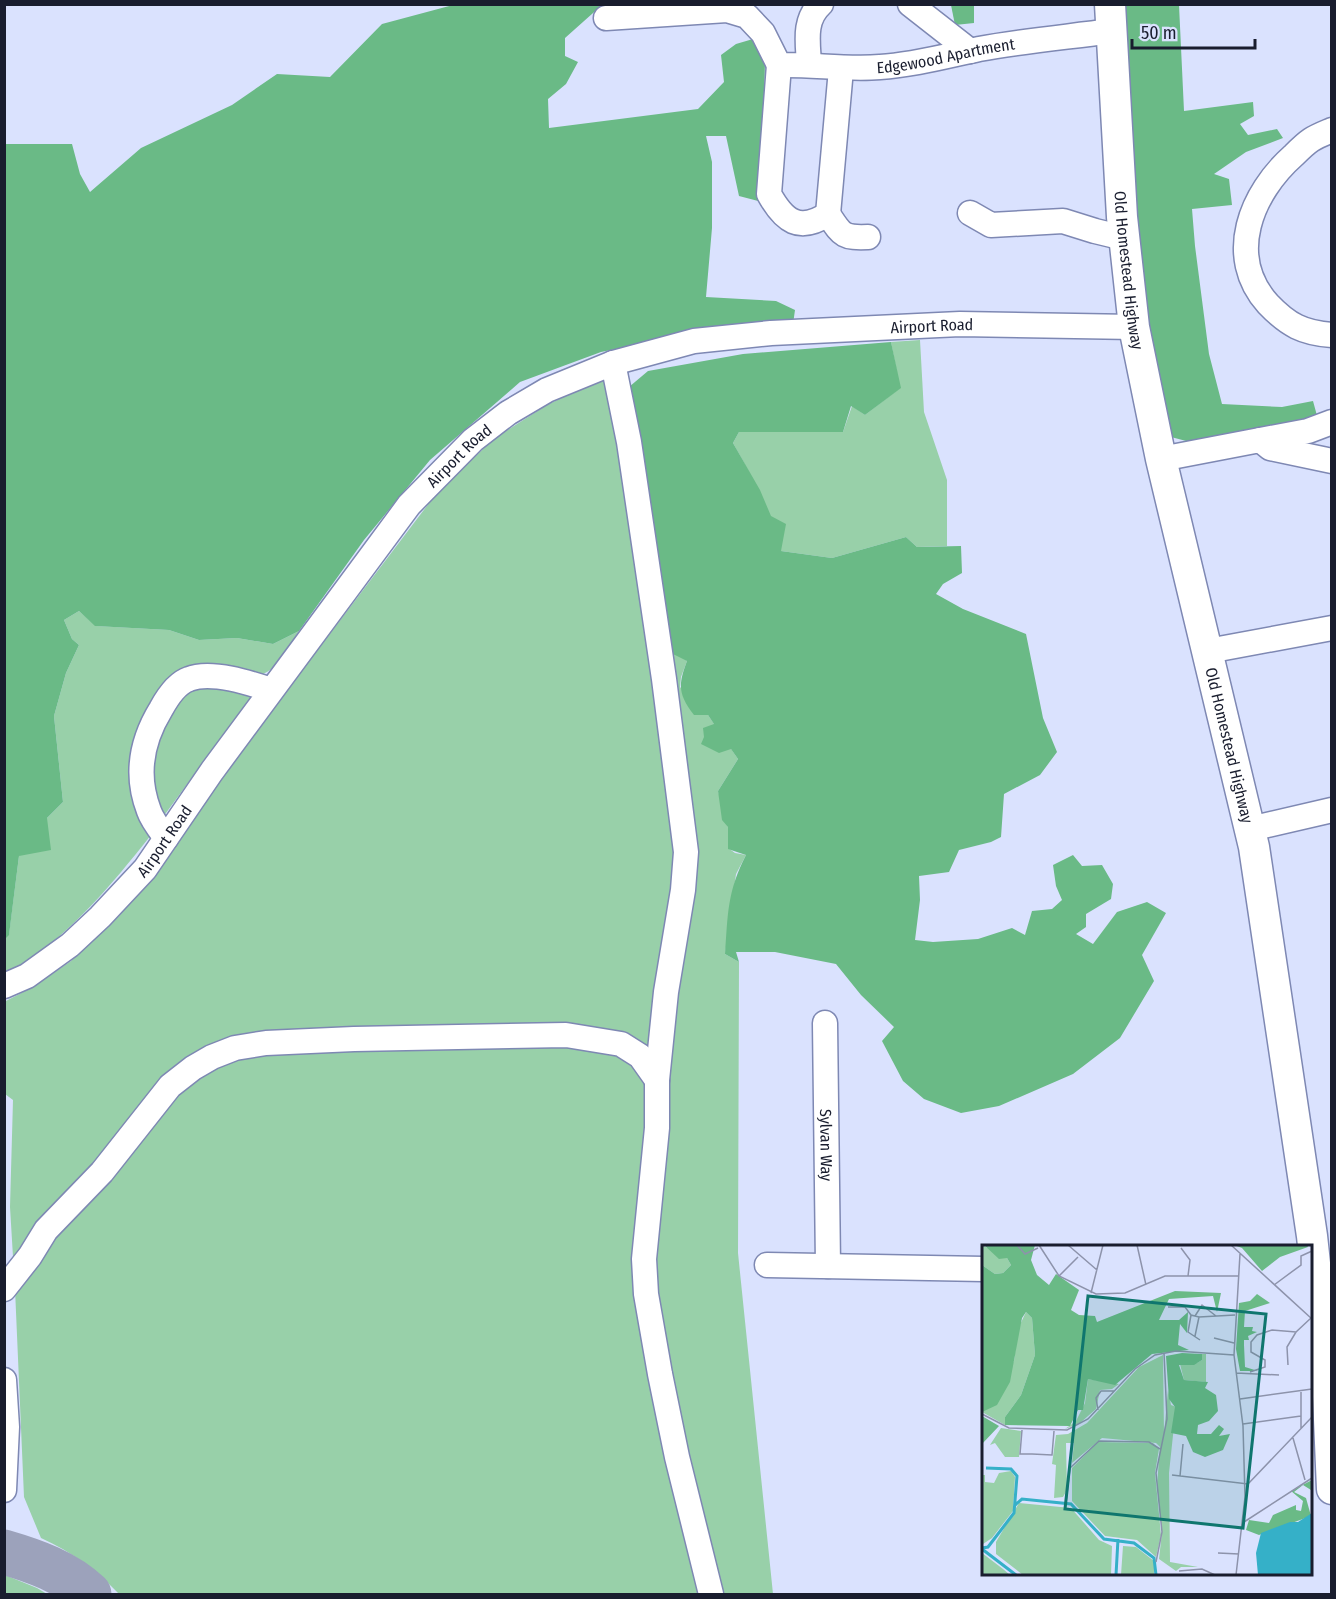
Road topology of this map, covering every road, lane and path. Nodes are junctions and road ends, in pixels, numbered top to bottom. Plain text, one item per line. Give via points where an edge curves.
1 (821, 4) edge
2 (910, 4) edge
3 (606, 18) dead end
4 (1111, 18) edge
5 (970, 51) junction
6 (809, 64) junction
7 (779, 65) junction
8 (840, 69) junction
9 (1332, 130) edge
10 (970, 213) dead end
11 (828, 214) junction
12 (868, 237) dead end
13 (1124, 238) junction
14 (1134, 327) junction
15 (1332, 335) edge
16 (614, 363) junction
17 (1332, 422) edge
18 (1260, 440) junction
19 (1161, 459) junction
20 (1332, 461) edge
21 (1332, 628) edge
22 (1208, 651) junction
23 (271, 690) junction
24 (1332, 810) edge
25 (1250, 829) junction
26 (165, 838) junction
27 (4, 986) edge
28 (825, 1023) dead end
29 (657, 1080) junction
30 (766, 1265) dead end
31 (828, 1266) junction
32 (982, 1269) edge
33 (1320, 1277) edge
34 (4, 1289) edge
35 (4, 1380) edge
36 (1331, 1453) edge
37 (1332, 1489) edge
38 (4, 1490) edge
39 (711, 1594) edge

1 - 6 street via 808,26
2 - 5 street
3 - 7 street via 727,10 747,16 763,33
4 - 5 street, Edgewood Apartment
4 - 13 main road, Old Homestead Highway
5 - 8 street, Edgewood Apartment via 882,67
6 - 7 street, Edgewood Apartment
6 - 8 street, Edgewood Apartment
7 - 11 street via 769,194 778,211 793,222 814,223
8 - 11 street
9 - 15 street via 1310,140 1284,163 1261,192 1250,216 1246,241 1249,269 1258,292 1277,314 1304,332
10 - 13 street via 991,225 1063,221
11 - 12 street via 848,237
13 - 14 main road, Old Homestead Highway
14 - 16 street, Airport Road via 960,324 771,333 694,340
14 - 19 main road, Old Homestead Highway
16 - 23 street, Airport Road via 547,390 473,440 409,505
16 - 29 street via 664,679 686,852
17 - 18 street
18 - 19 street
18 - 20 street via 1270,448
19 - 22 main road, Old Homestead Highway
21 - 22 street
22 - 25 main road, Old Homestead Highway
23 - 26 street, Airport Road
23 - 26 street via 214,676 189,679 169,695 150,726 142,754 149,811
24 - 25 street
25 - 33 main road, Old Homestead Highway
26 - 27 street, Airport Road via 145,869 70,945 27,976
28 - 31 street, Sylvan Way
29 - 34 street via 640,1056 621,1044 566,1035 277,1042 235,1048 202,1062 170,1086 102,1172 46,1230
29 - 39 street via 657,1128 644,1259 646,1294 677,1457
30 - 31 street
31 - 32 street
33 - 36 main road, Old Homestead Highway
35 - 38 street
36 - 37 main road, Old Homestead Highway

